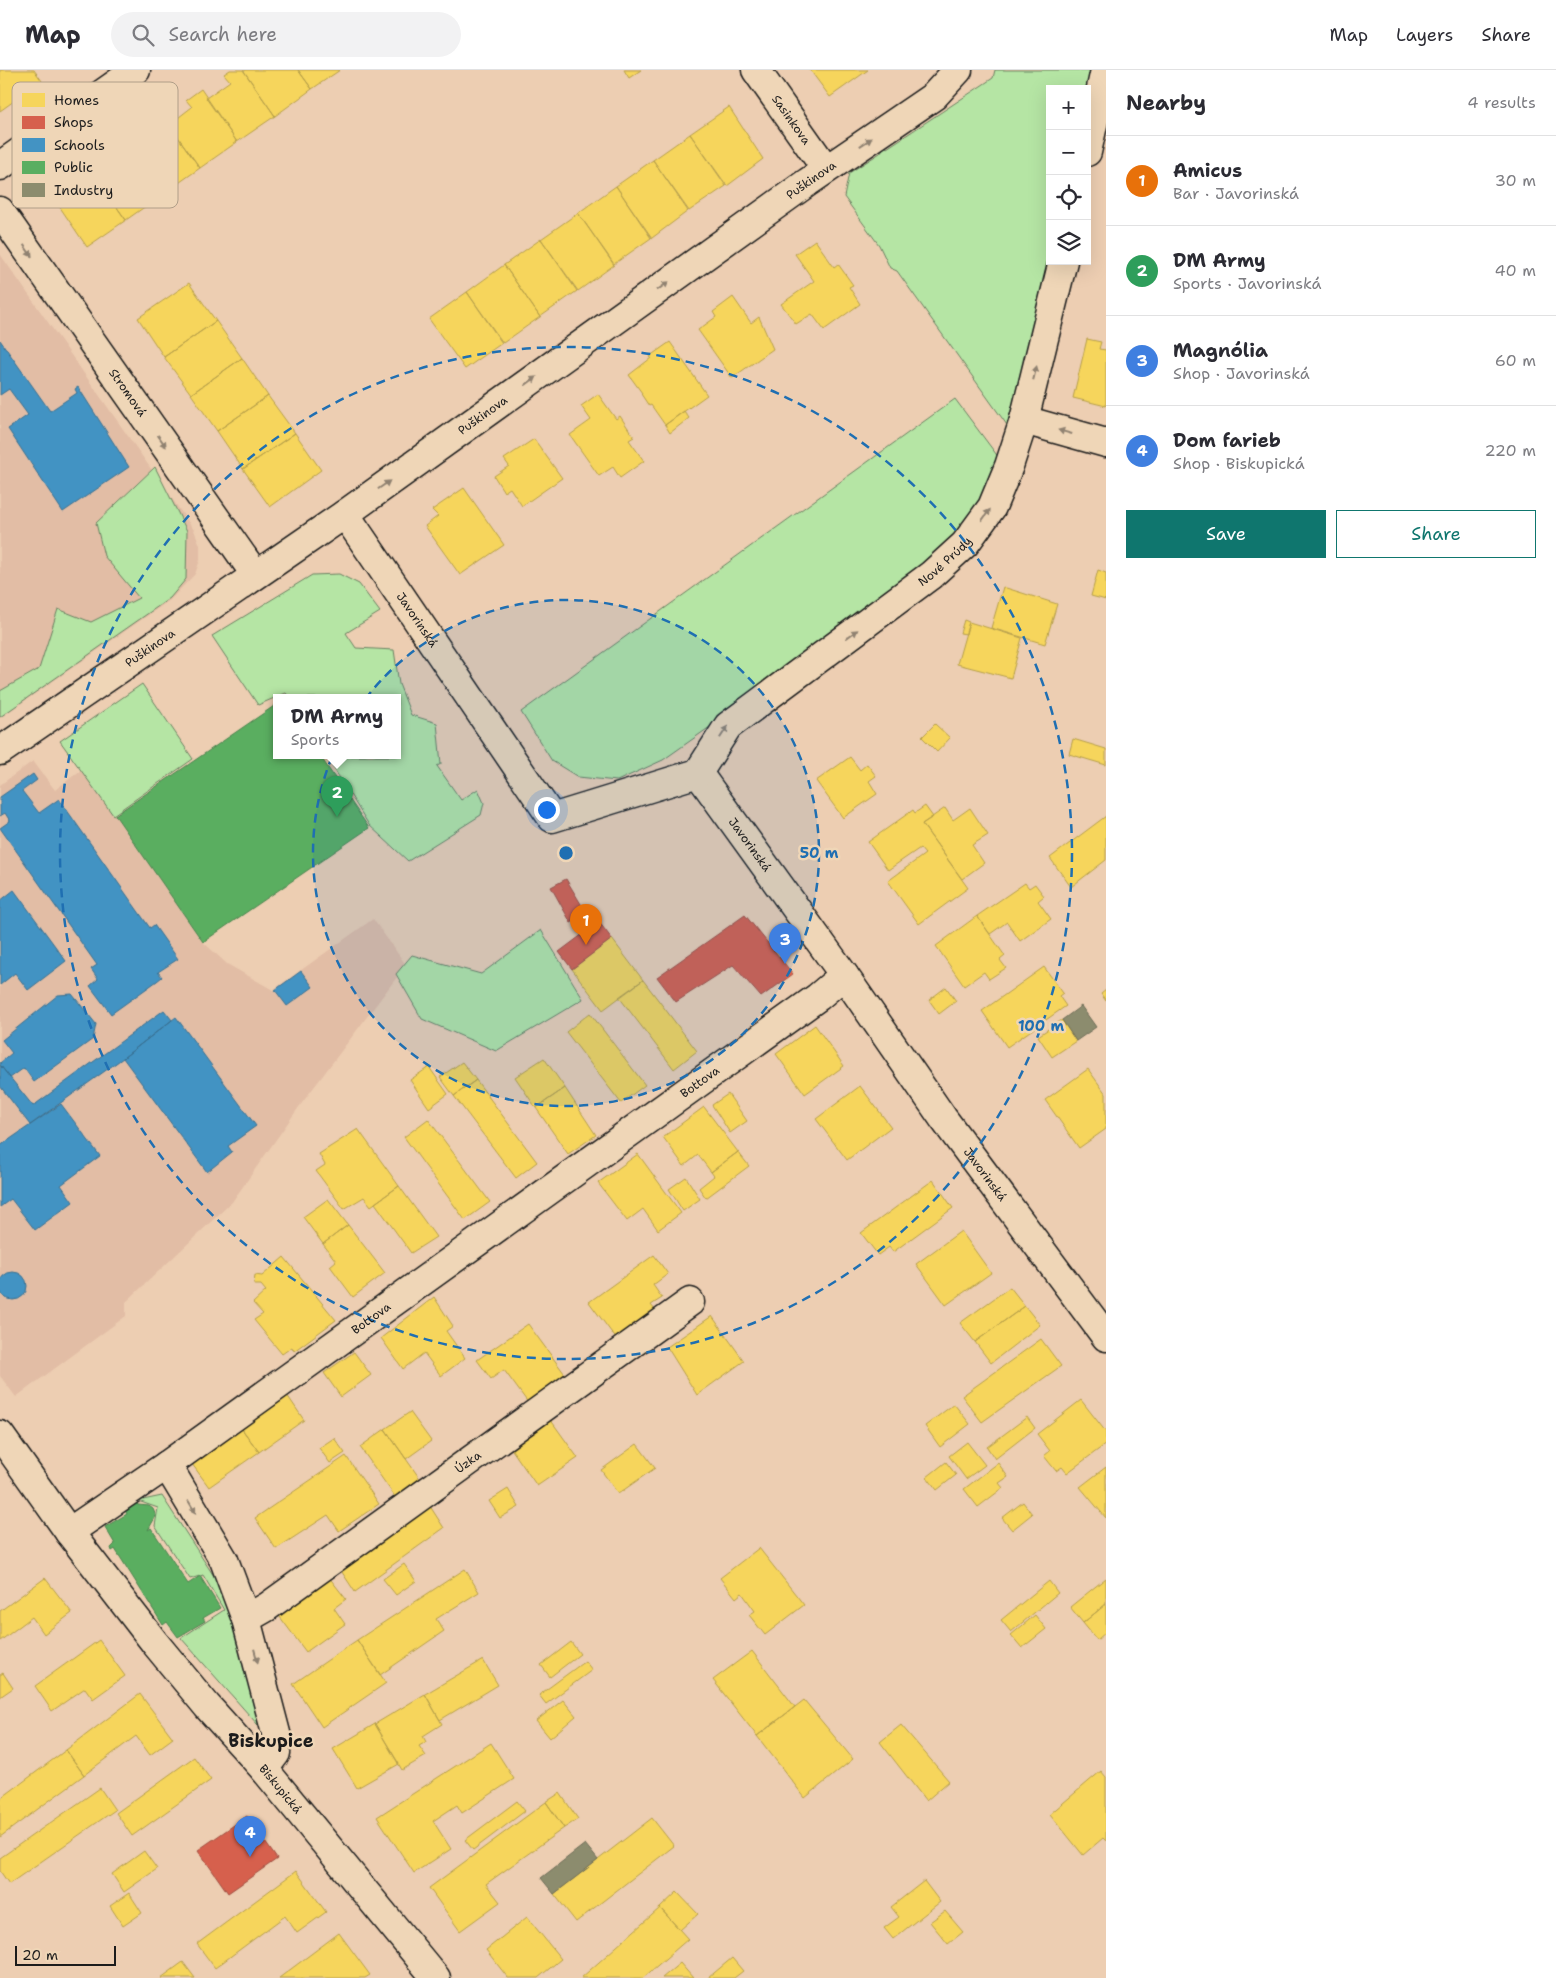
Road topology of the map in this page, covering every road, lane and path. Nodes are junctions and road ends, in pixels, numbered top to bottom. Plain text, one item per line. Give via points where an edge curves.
1 (136, 70) edge
2 (756, 70) edge
3 (958, 70) edge
4 (1105, 70) edge
5 (119, 82) edge
6 (1091, 134) edge
7 (12, 158) edge
8 (0, 166) edge
9 (826, 169) junction
10 (0, 211) edge
11 (1062, 265) edge
12 (1024, 420) junction
13 (1106, 444) edge
14 (344, 514) junction
15 (255, 574) junction
16 (0, 751) edge
17 (698, 774) junction
18 (844, 976) junction
19 (690, 1302) dead end
20 (1106, 1337) edge
21 (0, 1435) edge
22 (167, 1466) junction
23 (69, 1532) junction
24 (246, 1618) junction
25 (264, 1769) junction
26 (436, 1978) edge

1 - 5 street
2 - 9 street, Sasinkova
9 -> 3 street, Puškinova via 934,96
4 - 6 street
7 - 8 street
14 -> 9 street, Puškinova
10 -> 15 street, Stromová
12 -> 11 street, Nové Prúdy
13 -> 12 street
17 -> 12 street, Nové Prúdy via 728,726 931,575 965,544 992,507 1010,466
14 - 15 street, Puškinova
14 - 17 street, Javorinská via 552,818
15 - 16 street, Puškinova
17 - 18 street, Javorinská
18 - 20 street, Javorinská via 943,1118
18 - 22 street, Bottova
19 - 24 street, Úzka via 267,1607
21 - 23 street, Biskupická
22 - 23 street
22 -> 24 street via 224,1560
23 - 25 street, Biskupická via 154,1643
24 -> 25 street via 277,1737 276,1753
25 - 26 street, Biskupická

